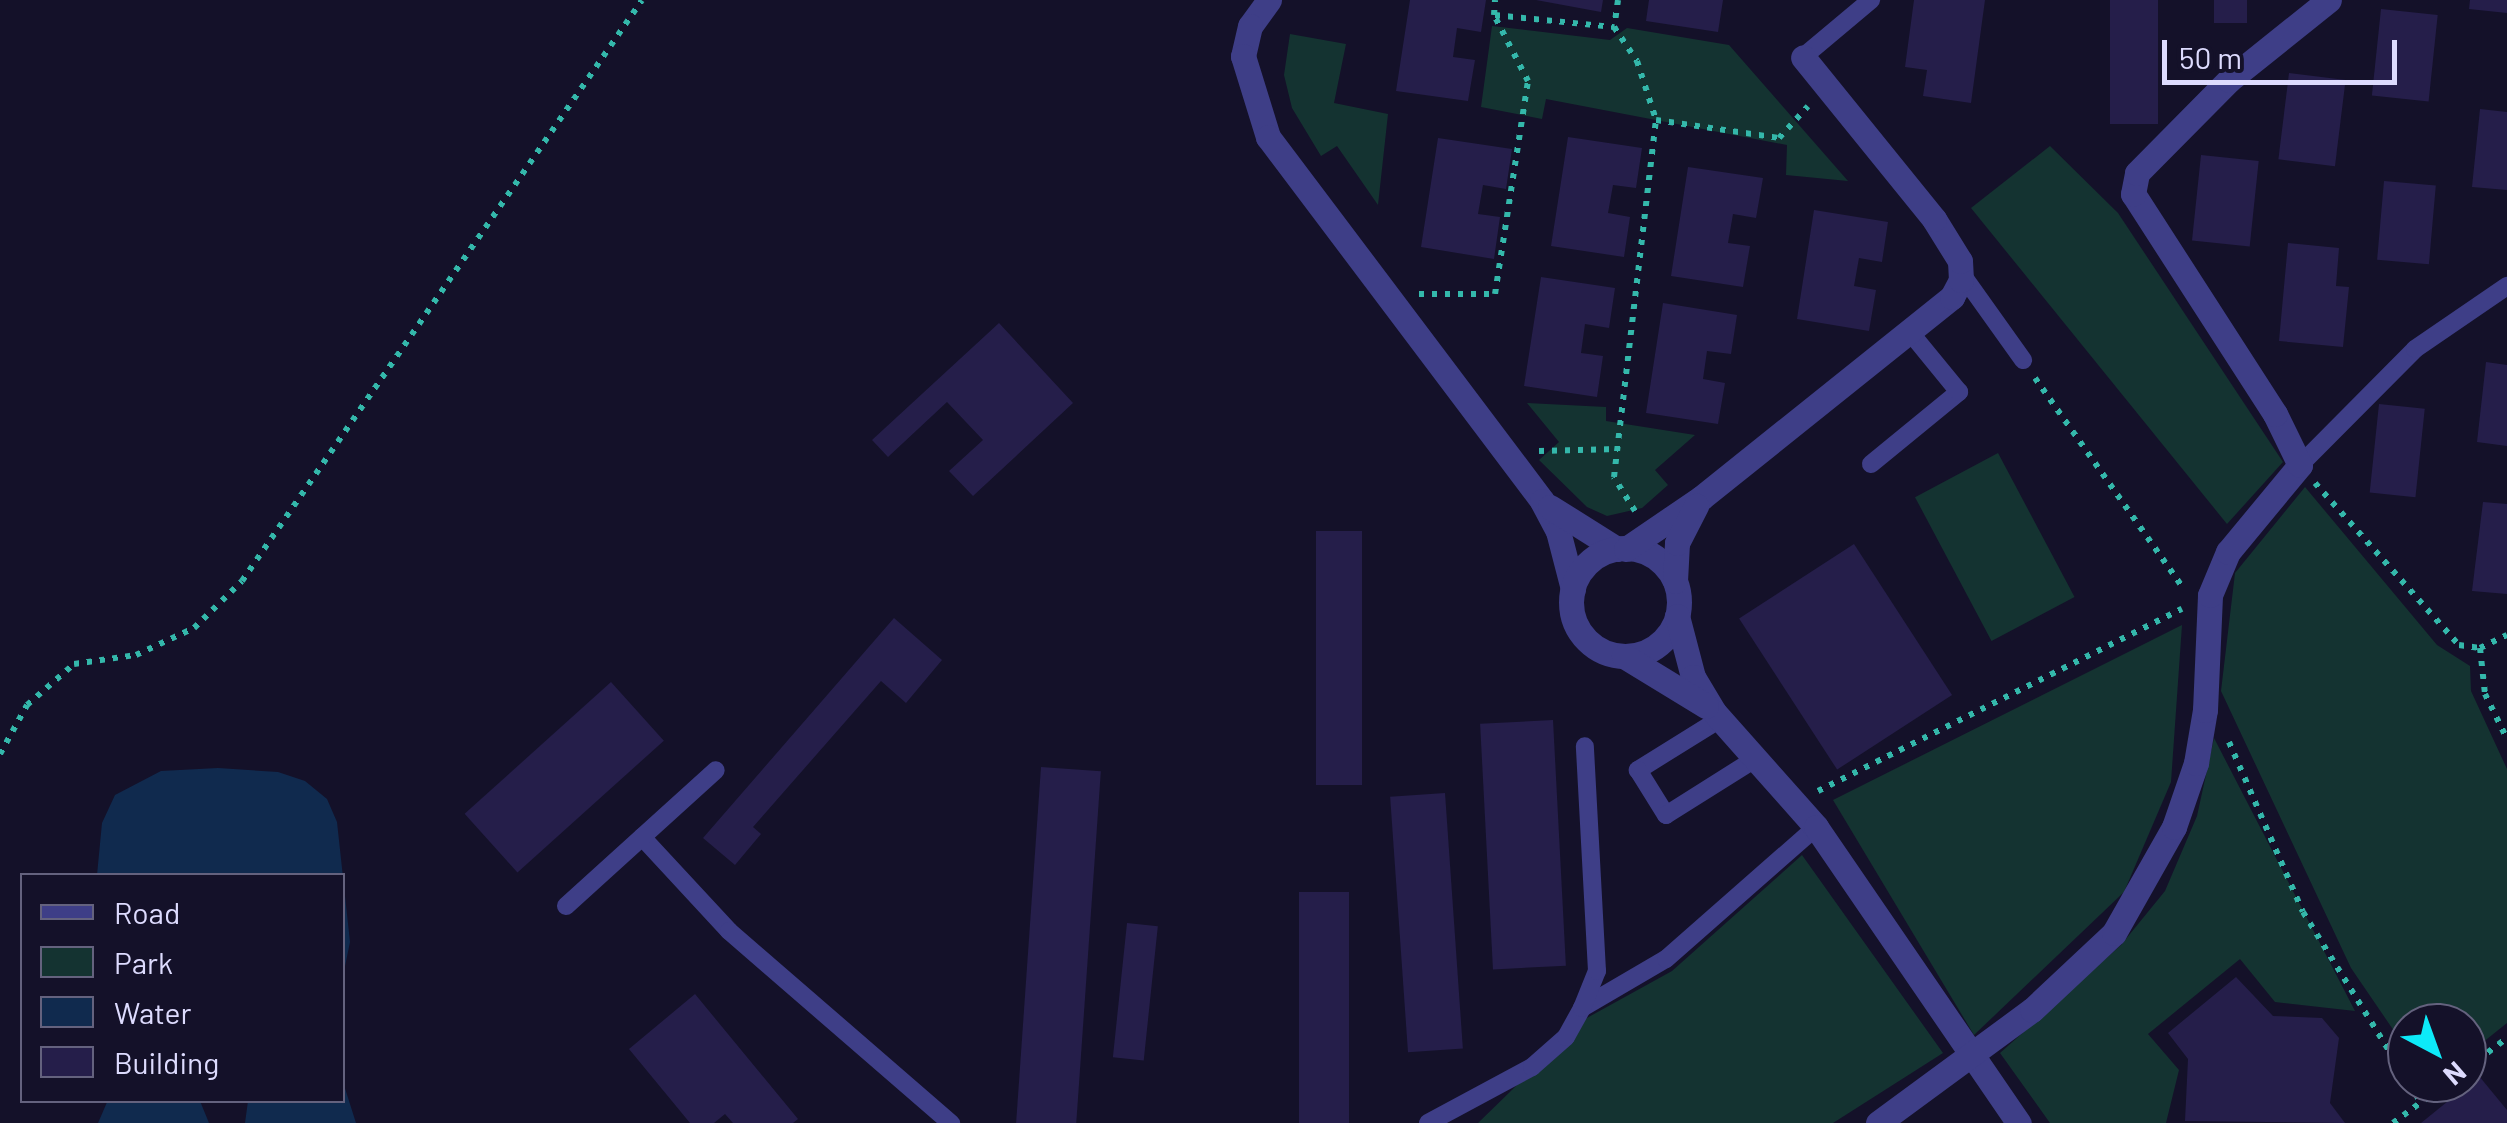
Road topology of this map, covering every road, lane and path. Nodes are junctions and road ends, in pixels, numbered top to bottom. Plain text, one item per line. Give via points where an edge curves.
1 (642, 0) edge
2 (1269, 0) edge
3 (1495, 0) edge
4 (1618, 0) edge
5 (1871, 0) edge
6 (2329, 0) edge
7 (1494, 15) junction
8 (1614, 28) junction
9 (1802, 58) joint
10 (1826, 86) junction
11 (1656, 120) junction
12 (1960, 273) junction
13 (2507, 286) edge
14 (1383, 294) junction
15 (1909, 331) junction
16 (2022, 360) joint
17 (1618, 449) junction
18 (1504, 452) junction
19 (1870, 464) dead end
20 (2300, 465) junction
21 (1702, 498) junction
22 (1542, 500) junction
23 (1649, 534) junction
24 (1621, 549) junction
25 (1674, 581) junction
26 (1573, 589) junction
27 (1677, 616) junction
28 (2507, 635) edge
29 (2480, 648) junction
30 (1624, 656) junction
31 (1717, 715) junction
32 (2226, 734) dead end
33 (2507, 740) edge
34 (1584, 746) dead end
35 (0, 754) edge
36 (1755, 759) junction
37 (716, 770) dead end
38 (1794, 803) junction
39 (1816, 828) junction
40 (642, 837) junction
41 (566, 906) dead end
42 (1582, 1008) junction
43 (2387, 1048) edge
44 (1969, 1057) junction
45 (2420, 1103) edge
46 (950, 1123) edge
47 (1428, 1123) edge
48 (1878, 1123) edge
49 (2020, 1123) edge
50 (2394, 1123) edge

1 - 35 path via 242,581 194,628 136,655 74,664 27,705
2 - 14 street via 1250,26 1243,56 1250,92 1290,172
3 - 7 path
4 - 8 path
5 - 9 lane
6 - 20 street via 2229,80 2137,173 2133,194 2275,414
7 - 8 path
7 - 14 path via 1528,81 1495,294
8 - 11 path via 1637,61
9 - 10 street
10 - 11 path via 1780,138
10 - 12 street via 1934,218
11 - 17 path
12 - 15 street via 1952,296
12 - 16 lane
13 - 20 lane via 2415,349
14 - 18 street
15 - 19 lane via 1959,392
15 - 21 street
16 - 38 path via 2194,603
17 - 18 path
17 - 23 path via 1614,478
18 - 22 street
20 - 29 path via 2432,622 2459,645
20 - 44 street via 2228,552 2210,595 2196,764 2148,882 2114,933 2032,1010
21 - 23 street
21 - 25 street via 1683,525
22 - 24 street
22 - 26 street
23 - 24 street
24 - 25 street via 1651,554
24 - 26 street via 1585,565
25 - 27 street
26 - 30 street via 1579,631 1590,644
27 - 30 street via 1658,645
27 - 31 street via 1693,677
28 - 29 path
29 - 33 path via 2486,694
30 - 31 street
31 - 36 street
31 - 36 lane via 1638,770 1666,815
32 - 43 path via 2303,912
34 - 42 lane via 1596,971
36 - 38 street
37 - 40 lane
38 - 39 street
39 - 42 lane via 1666,958
39 - 44 street
40 - 41 lane
40 - 46 lane via 729,930
42 - 47 lane via 1566,1038 1532,1067
44 - 48 street
44 - 49 street
45 - 50 path

